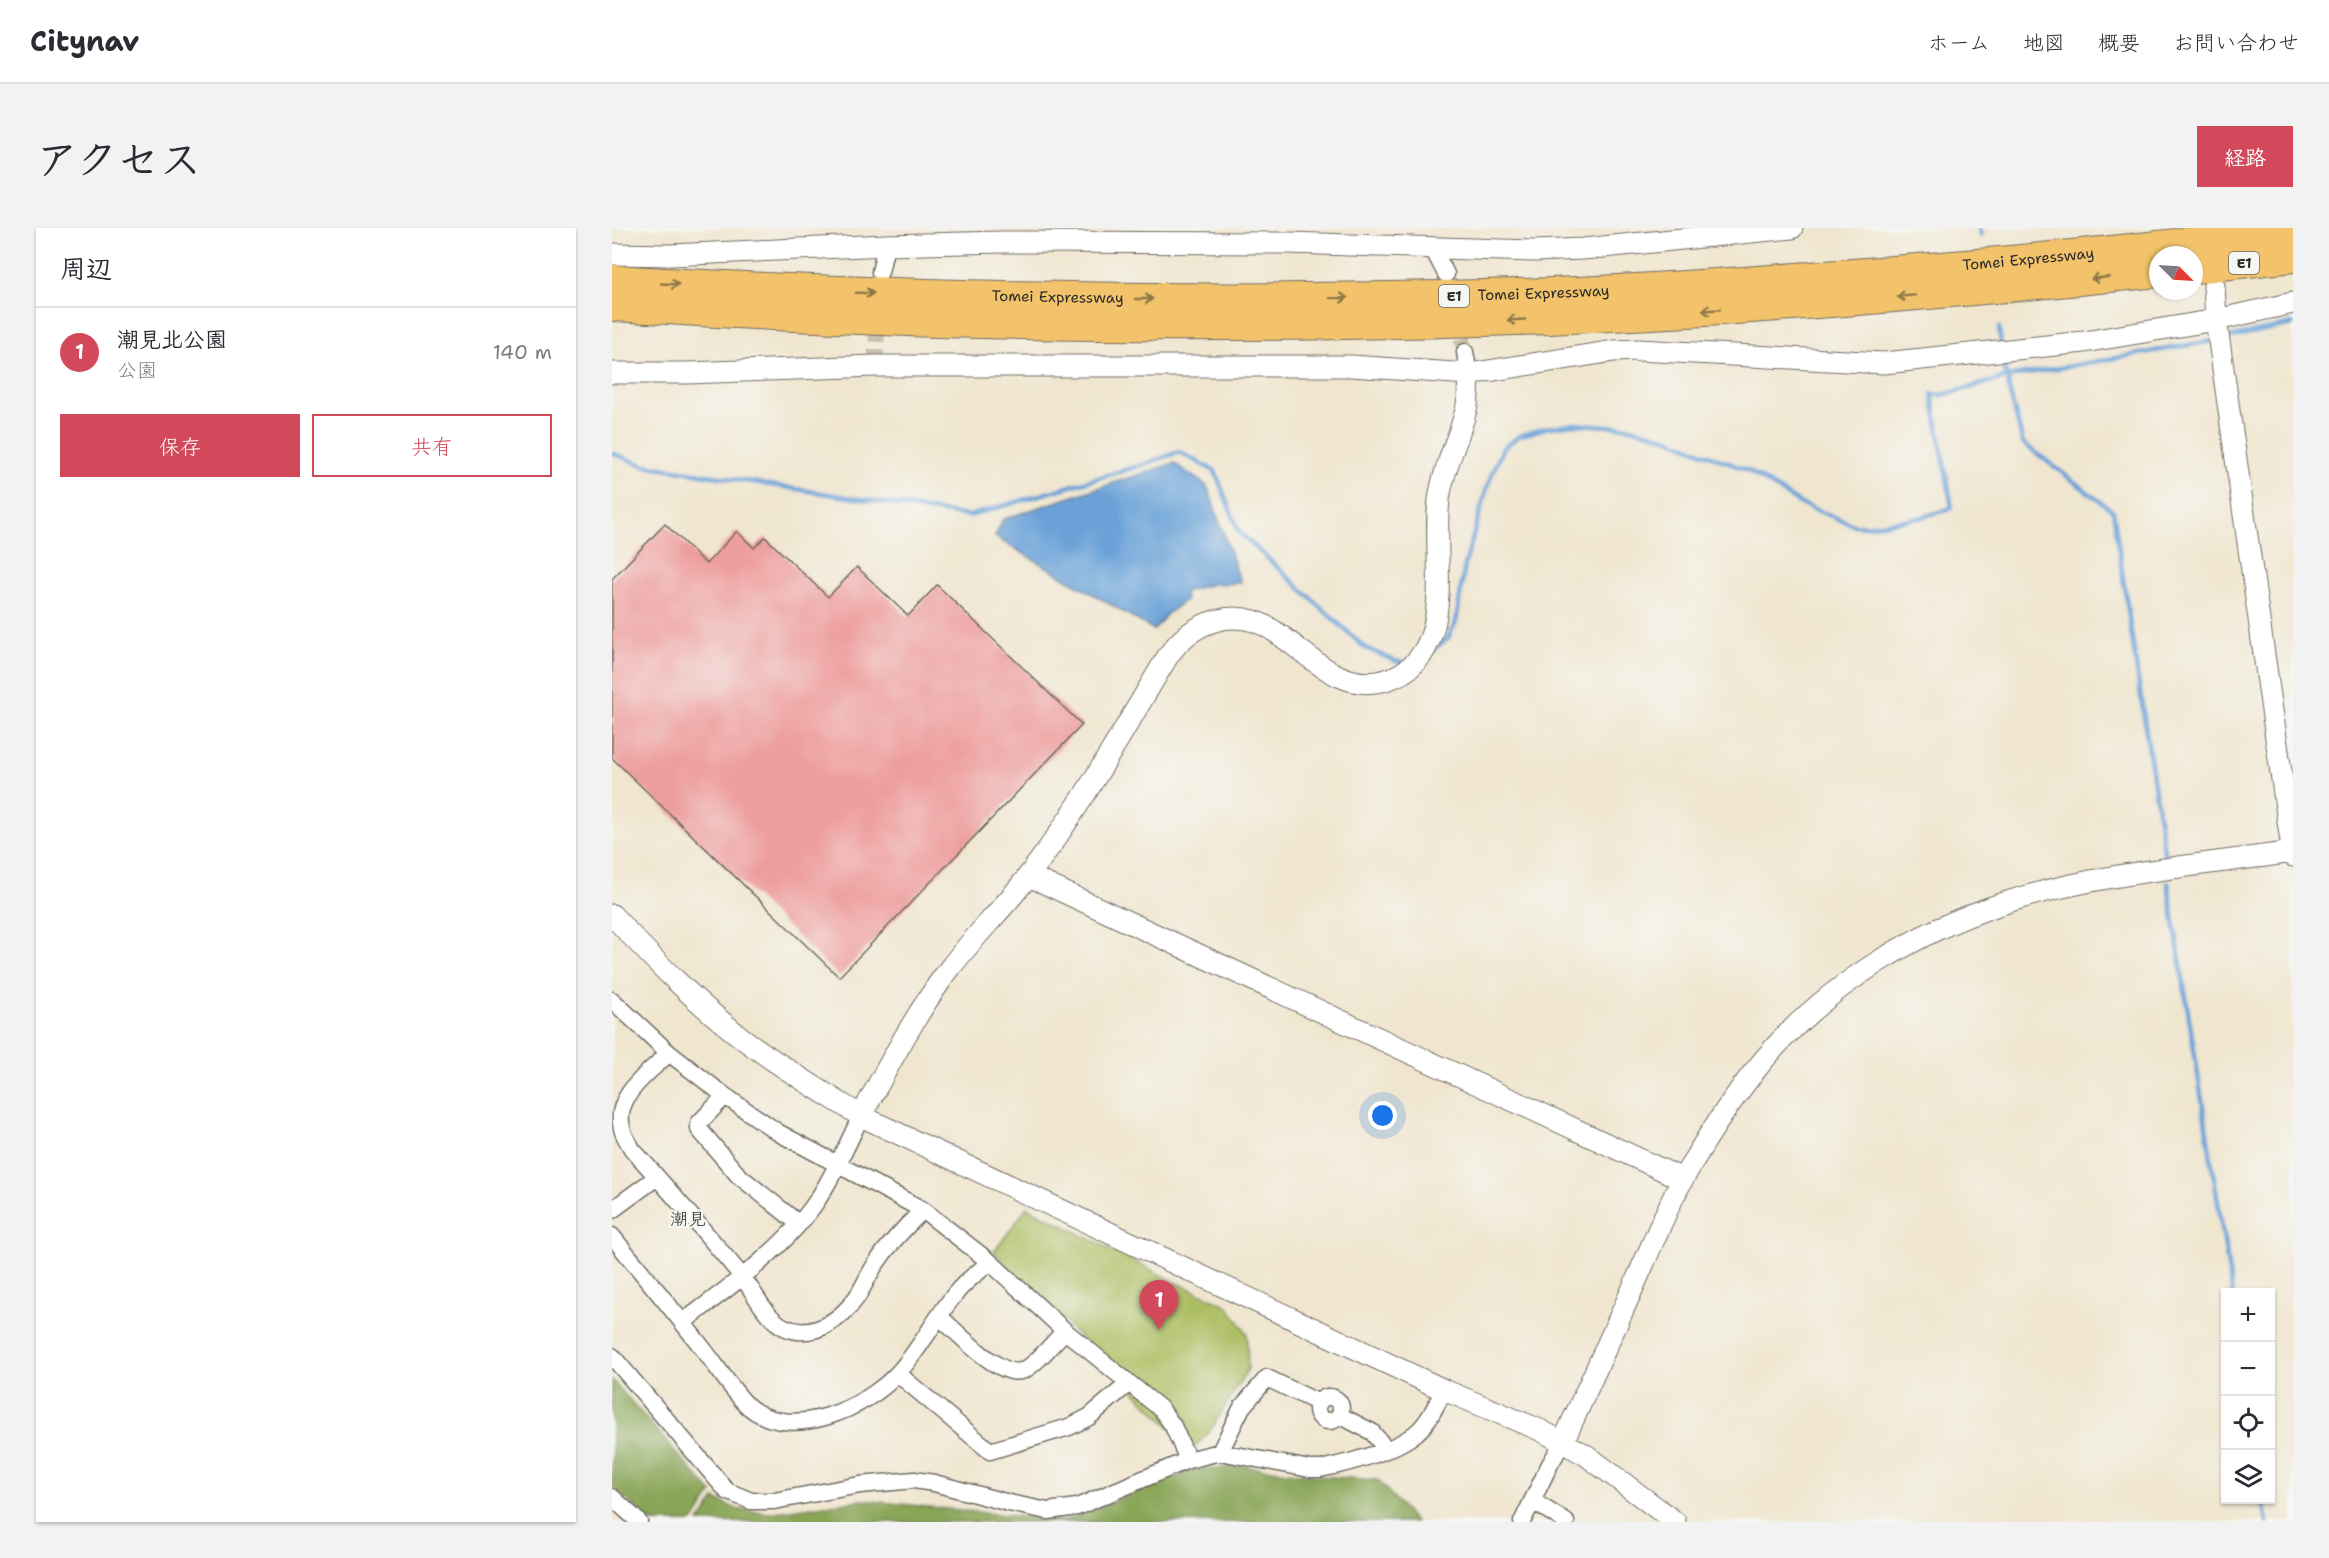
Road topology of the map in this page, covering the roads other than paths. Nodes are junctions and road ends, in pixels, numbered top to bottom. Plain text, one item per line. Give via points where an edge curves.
1 (1792, 228) edge
2 (2293, 230) edge
3 (1003, 235) edge
4 (886, 245) junction
5 (1432, 247) junction
6 (612, 254) edge
7 (2293, 257) edge
8 (880, 272) dead end
9 (2149, 273) edge
10 (1446, 274) dead end
11 (2204, 277) edge
12 (612, 280) edge
13 (2293, 303) edge
14 (612, 306) edge
15 (2216, 320) junction
16 (1465, 352) tunnel mouth
17 (612, 373) edge
18 (1469, 374) junction
19 (2293, 853) edge
20 (1029, 876) junction
21 (612, 915) edge
22 (612, 1000) edge
23 (669, 1053) junction
24 (724, 1096) junction
25 (861, 1116) junction
26 (837, 1164) junction
27 (657, 1177) junction
28 (1682, 1179) junction
29 (612, 1210) edge
30 (923, 1210) junction
31 (798, 1223) junction
32 (612, 1236) edge
33 (990, 1262) junction
34 (742, 1277) junction
35 (940, 1317) junction
36 (683, 1322) junction
37 (1065, 1330) junction
38 (612, 1356) edge
39 (898, 1374) junction
40 (1128, 1384) junction
41 (1444, 1390) junction
42 (1563, 1442) junction
43 (1386, 1449) junction
44 (1220, 1452) junction
45 (1188, 1460) junction
46 (612, 1497) edge
47 (1533, 1502) junction
48 (639, 1522) edge
49 (1522, 1522) edge
50 (1566, 1522) edge
51 (1675, 1522) edge

1 - 5 street via 1583,249
12 -> 2 highway, Tomei Expressway / E1 via 909,295 1488,295 1959,267
3 - 4 street
3 - 5 street
4 - 6 street
4 - 8 street
5 - 10 street
7 - 11 highway, E1
9 -> 14 highway, Tomei Expressway / E1 via 1673,313 1487,321 938,322
11 - 15 street
13 - 15 street
15 - 18 street via 2084,342 1884,363 1638,350
15 - 19 street
16 - 18 street
17 - 18 street via 887,366 1351,366
18 - 20 street via 1467,407 1440,492 1439,603 1423,654 1386,680 1350,680 1318,665 1272,629 1254,621 1217,619 1203,624 1188,633 1168,656 1077,807
19 - 28 street via 2123,876 2046,891 1999,904 1911,943 1859,975 1776,1045 1729,1105
20 - 25 street via 949,969 902,1041
20 - 28 street
21 - 25 street via 675,981 743,1038
22 - 23 street
23 - 24 street
23 - 27 street via 631,1090 621,1115 622,1129 632,1149
24 - 26 street via 779,1133
24 - 31 street via 699,1123 699,1129 738,1175
25 - 26 street
25 - 41 street
26 - 30 street
26 - 31 street via 816,1202
27 - 29 street
27 - 34 street
28 - 42 street
30 - 33 street
30 - 34 street via 895,1237 858,1298 822,1328 804,1332 782,1326 773,1320
31 - 34 street
32 - 36 street
33 - 35 street via 956,1292
33 - 37 street
34 - 36 street
35 - 37 street via 989,1360 1014,1372 1024,1370
35 - 39 street
36 - 39 street via 749,1407 775,1420 804,1421 842,1411 877,1393
37 - 40 street
38 - 45 street via 727,1491 751,1501 785,1500 860,1485 914,1480 1038,1509 1058,1510 1077,1507
39 - 40 street via 990,1451 1069,1427 1089,1417
40 - 45 street via 1161,1409
41 - 42 street
41 - 43 street via 1427,1422 1416,1433
42 - 47 street
42 - 51 street
43 - 44 street via 1320,1469
43 - 44 street via 1372,1432 1339,1415 1325,1420 1318,1411 1319,1403 1267,1378 1242,1407
44 - 45 street
46 - 48 street
47 - 49 street
47 - 50 street

